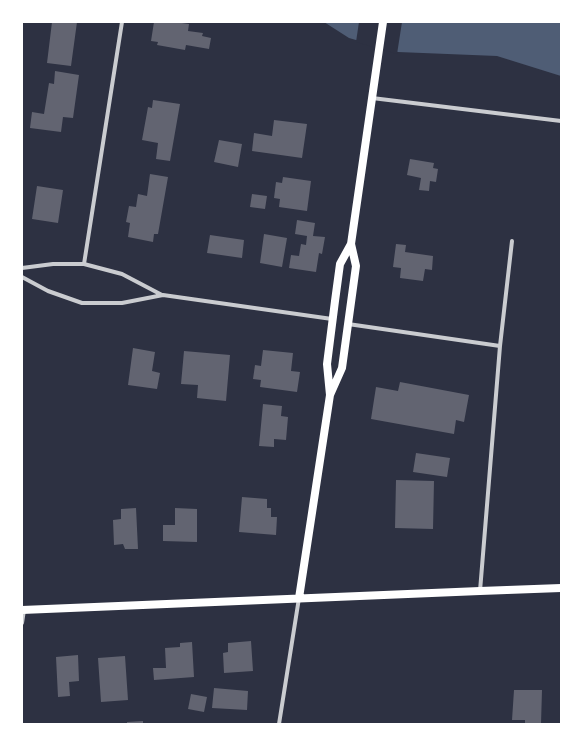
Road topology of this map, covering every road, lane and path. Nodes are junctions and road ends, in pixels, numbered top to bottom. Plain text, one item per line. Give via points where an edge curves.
1 (122, 22) edge
2 (383, 22) edge
3 (372, 98) junction
4 (561, 121) edge
5 (512, 242) dead end
6 (351, 244) junction
7 (84, 264) junction
8 (22, 268) edge
9 (22, 277) edge
10 (162, 296) junction
11 (332, 319) junction
12 (348, 324) junction
13 (500, 346) junction
14 (330, 395) junction
15 (561, 588) edge
16 (480, 591) junction
17 (299, 598) junction
18 (23, 610) edge
19 (22, 623) edge
20 (279, 724) edge

1 - 7 street
2 - 3 main road
3 - 4 street
3 - 6 main road
5 - 13 street
6 - 11 main road via 340,264
6 - 12 main road via 356,266
7 - 8 street
7 - 10 street via 122,274
9 - 10 street via 48,292 82,302 122,303
10 - 11 street
11 - 14 main road via 327,364
12 - 13 street
12 - 14 main road via 342,368
13 - 16 street
14 - 17 main road
15 - 16 main road
16 - 17 main road
17 - 18 main road
17 - 20 street
18 - 19 street

